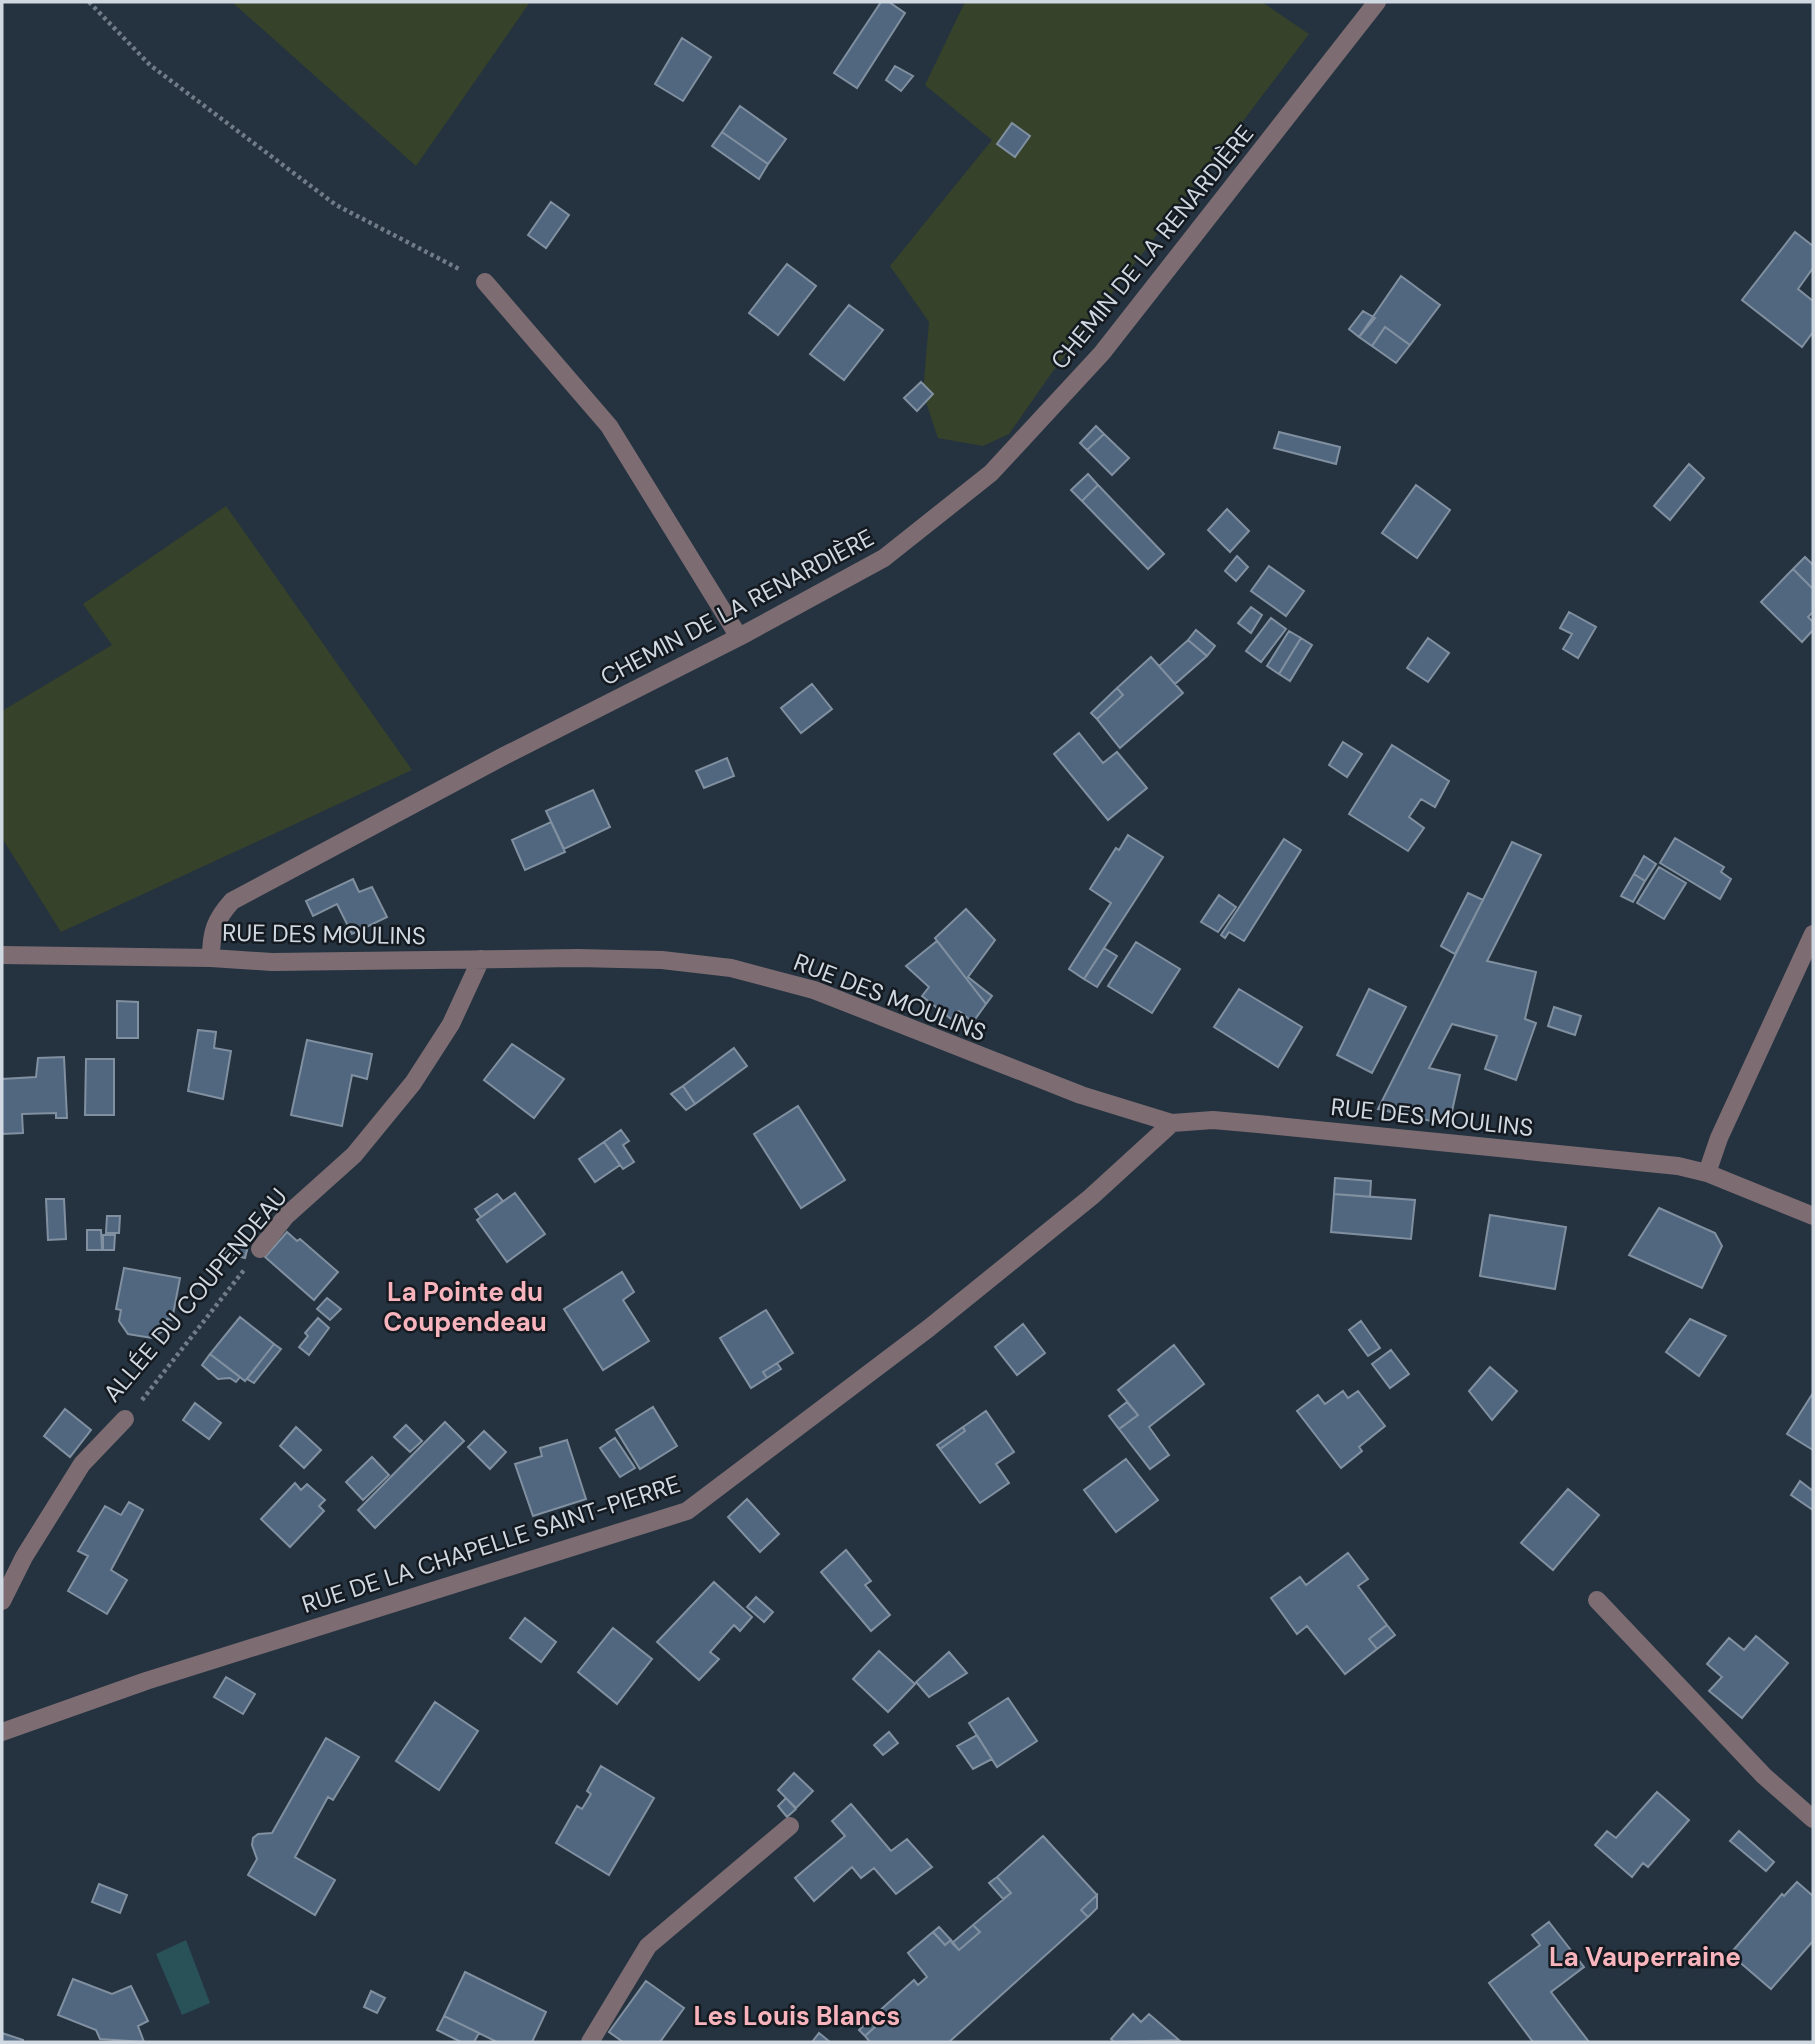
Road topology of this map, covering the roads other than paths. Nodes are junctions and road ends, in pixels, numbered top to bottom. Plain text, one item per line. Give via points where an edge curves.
1 (1377, 2) edge
2 (485, 282) road end
3 (740, 638) junction
4 (1813, 934) edge
5 (2, 955) edge
6 (211, 958) junction
7 (481, 959) junction
8 (1172, 1123) junction
9 (1707, 1173) junction
10 (1813, 1216) edge
11 (260, 1249) road end
12 (125, 1419) road end
13 (1597, 1600) dead end
14 (2, 1601) edge
15 (2, 1732) edge
16 (1813, 1819) edge
17 (790, 1826) dead end
18 (590, 2042) edge

1 - 3 street, CHEMIN DE LA RENARDIÈRE via 1102,353 991,473 884,558
2 - 3 street via 609,426
3 - 6 street, CHEMIN DE LA RENARDIÈRE via 502,757 232,901 211,934
4 - 9 street
5 - 6 street, RUE DES MOULINS
6 - 7 street, RUE DES MOULINS via 272,962
7 - 8 street, RUE DES MOULINS via 662,960 730,968 814,990 1080,1096
7 - 11 street, ALLÉE DU COUPENDEAU via 451,1024 413,1083 354,1155 286,1216
8 - 9 street, RUE DES MOULINS via 1213,1120 1371,1134 1678,1166
8 - 15 street, RUE DE LA CHAPELLE SAINT-PIERRE via 1091,1197 929,1328 687,1511 172,1672
9 - 10 street, RUE DES MOULINS
12 - 14 street, ALLÉE DU COUPENDEAU via 82,1464
13 - 16 street via 1764,1776
17 - 18 street via 648,1946

